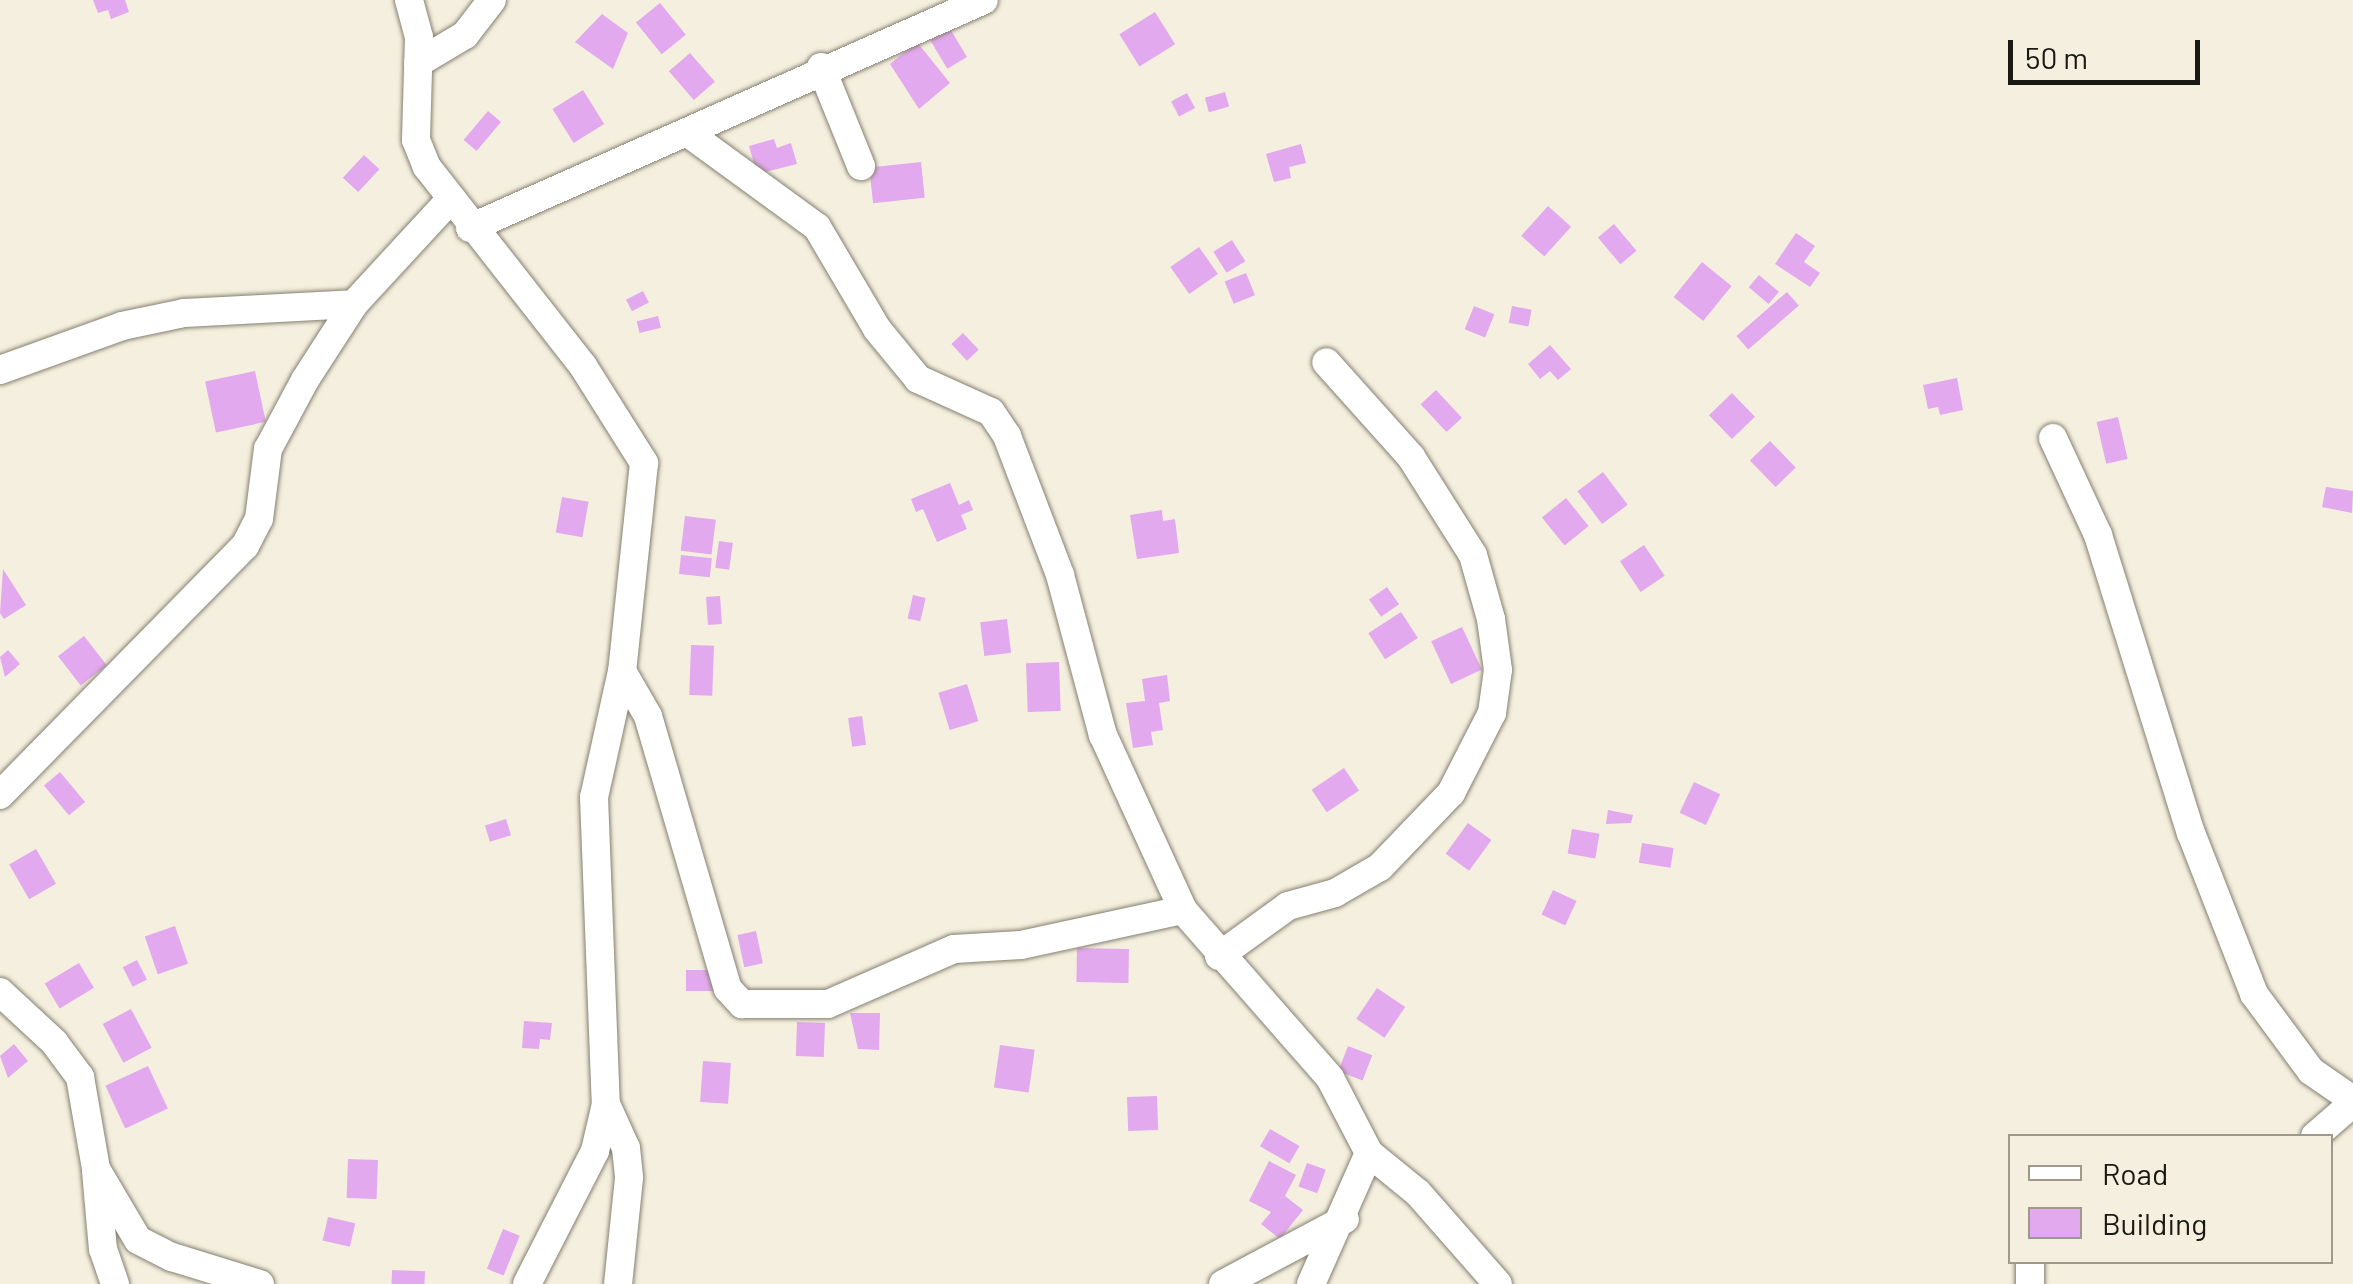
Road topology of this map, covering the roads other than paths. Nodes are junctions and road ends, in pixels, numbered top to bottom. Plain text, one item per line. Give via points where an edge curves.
1 (409, 0) edge
2 (492, 0) edge
3 (984, 0) edge
4 (418, 63) junction
5 (821, 68) junction
6 (688, 133) junction
7 (860, 166) dead end
8 (449, 200) junction
9 (470, 228) junction
10 (354, 304) junction
11 (1326, 362) dead end
12 (0, 370) edge
13 (2053, 438) dead end
14 (622, 671) junction
15 (0, 795) edge
16 (1183, 910) junction
17 (1218, 956) junction
18 (0, 992) edge
19 (2353, 1101) edge
20 (606, 1104) junction
21 (2317, 1134) edge
22 (1369, 1153) junction
23 (96, 1169) junction
24 (1345, 1219) junction
25 (115, 1284) edge
26 (260, 1284) edge
27 (527, 1284) edge
28 (618, 1284) edge
29 (1223, 1284) edge
30 (1311, 1284) edge
31 (1498, 1284) edge

1 - 4 street
2 - 4 street via 465,35
3 - 5 street
4 - 8 street via 416,140
5 - 6 street
5 - 7 street
6 - 9 street
6 - 16 street via 817,227 878,329 918,379 974,400 1007,436 1073,617 1103,734
8 - 9 street
8 - 10 street
9 - 14 street via 583,366 644,463
10 - 12 street via 184,314 122,326
10 - 15 street via 268,449 259,519 245,546
11 - 17 street via 1410,458 1473,555 1496,653 1492,713 1450,793 1380,867 1335,894 1288,906
13 - 19 street via 2102,546 2197,849 2254,994 2310,1071
14 - 16 street via 648,716 728,989 742,1004 828,1004 954,949 1020,945
14 - 20 street via 598,770 593,824
16 - 17 street
17 - 22 street via 1330,1078
18 - 23 street via 54,1042 80,1077
19 - 21 street
20 - 27 street via 595,1151
20 - 28 street via 626,1148 629,1178
22 - 24 street
22 - 31 street via 1418,1193
23 - 25 street via 103,1249
23 - 26 street via 138,1240
24 - 29 street
24 - 30 street

